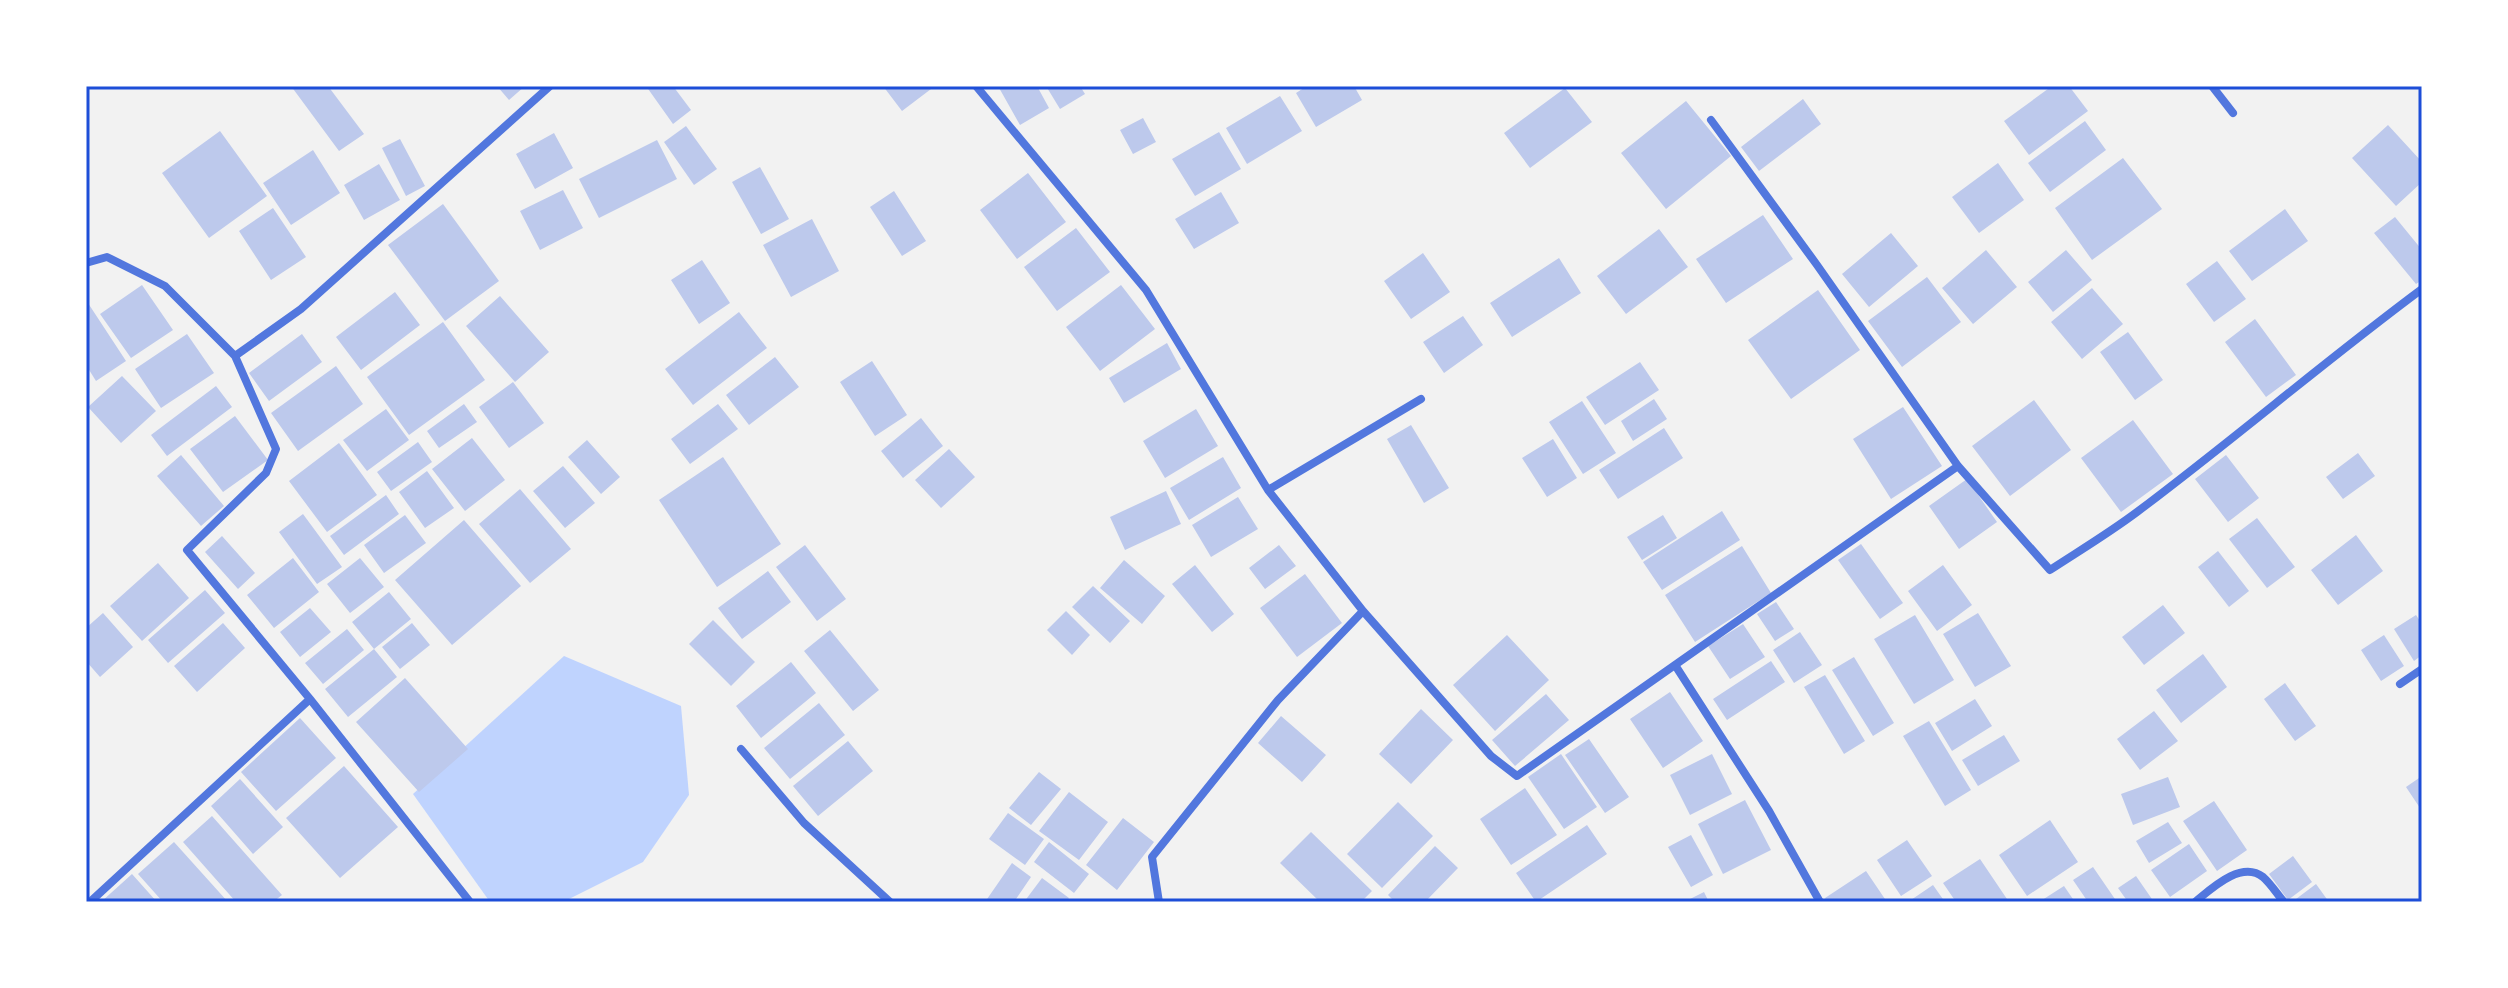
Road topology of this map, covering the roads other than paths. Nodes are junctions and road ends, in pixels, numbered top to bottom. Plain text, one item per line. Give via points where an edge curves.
1 (550, 86) edge
2 (976, 86) edge
3 (2212, 86) edge
4 (2233, 113) dead end
5 (1711, 120) dead end
6 (86, 263) edge
7 (2422, 289) edge
8 (235, 356) junction
9 (1421, 399) dead end
10 (1958, 466) junction
11 (1268, 490) junction
12 (1363, 611) junction
13 (1675, 665) junction
14 (2422, 669) edge
15 (2400, 684) dead end
16 (310, 699) junction
17 (741, 749) dead end
18 (1816, 900) edge
19 (90, 902) edge
20 (470, 902) edge
21 (890, 902) edge
22 (1159, 902) edge
23 (2195, 902) edge
24 (2284, 902) edge

1 - 8 street via 301,309
2 - 11 street via 1146,290
3 - 4 street
5 - 10 street
6 - 8 street via 107,257 165,286
7 - 10 street via 2136,513 2050,570
8 - 16 street via 276,449 266,473 187,550
9 - 11 street
10 - 13 street
11 - 12 street
12 - 13 street via 1491,756 1517,776
12 - 22 street via 1278,700 1152,857
13 - 18 street via 1769,811
14 - 15 street
16 - 19 street
16 - 20 street
17 - 21 street via 804,823
23 - 24 street via 2228,877 2247,872 2261,875

